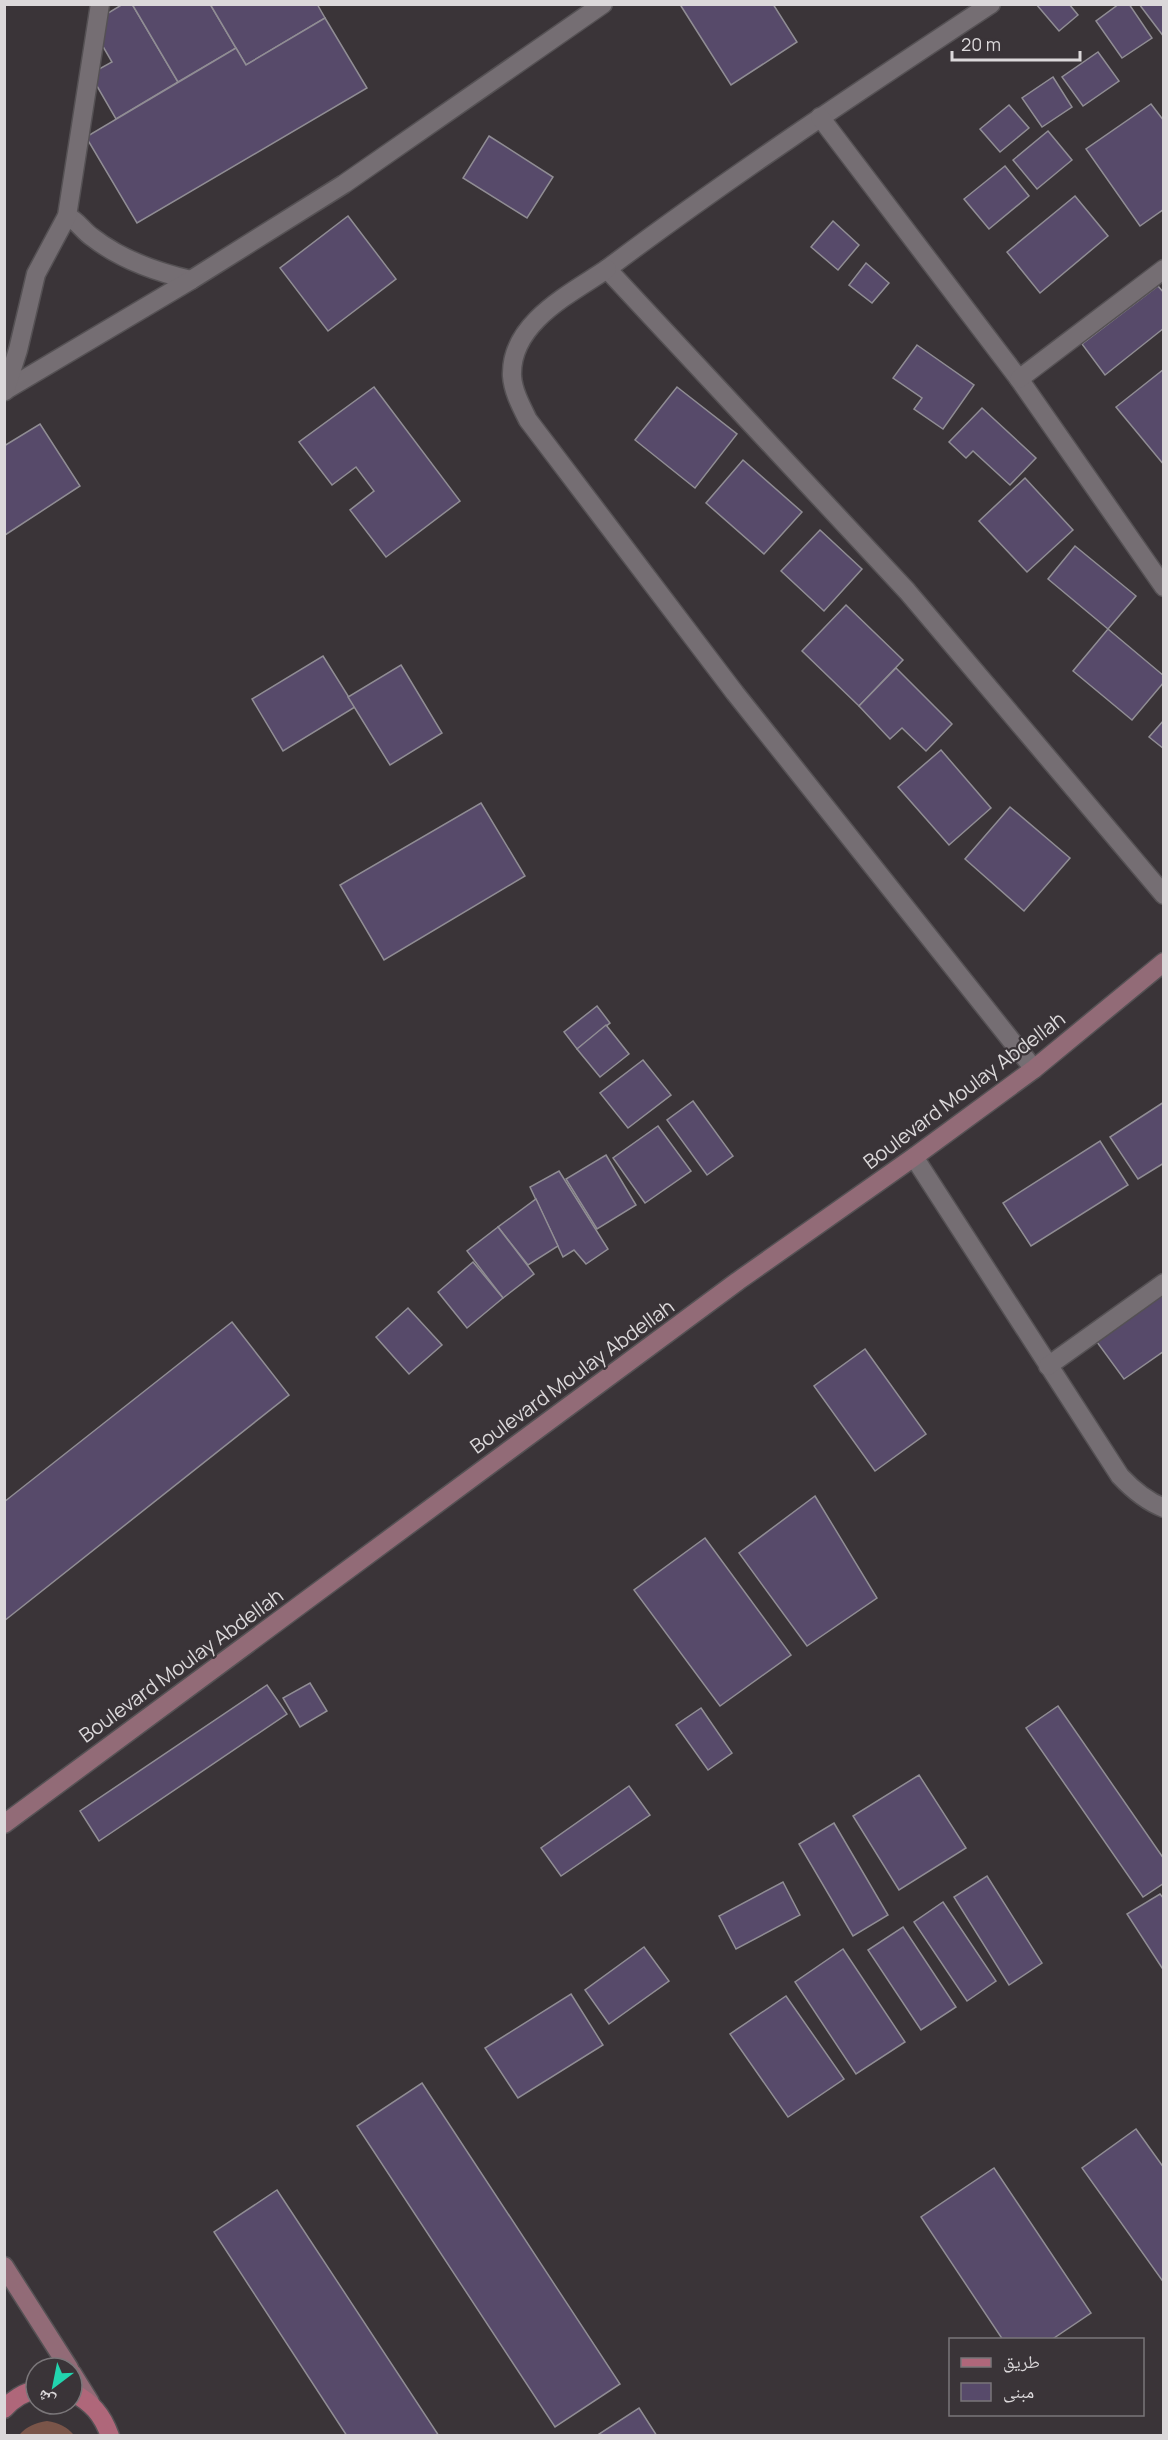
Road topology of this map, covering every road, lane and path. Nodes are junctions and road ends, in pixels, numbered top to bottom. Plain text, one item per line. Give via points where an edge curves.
1 (102, 4) edge
2 (603, 4) edge
3 (991, 4) edge
4 (820, 117) junction
5 (67, 216) junction
6 (607, 269) junction
7 (1164, 269) edge
8 (191, 280) junction
9 (1019, 379) junction
10 (5, 391) edge
11 (1164, 587) edge
12 (1164, 895) edge
13 (1164, 962) edge
14 (1034, 1069) junction
15 (914, 1157) junction
16 (1164, 1283) edge
17 (1048, 1366) junction
18 (1164, 1508) edge
19 (4, 1824) edge
20 (4, 2266) edge
21 (61, 2356) edge
22 (84, 2392) edge
23 (24, 2394) edge
24 (84, 2399) edge
25 (90, 2402) junction
26 (4, 2409) edge
27 (107, 2427) edge
28 (117, 2436) edge

1 - 5 street
2 - 8 street via 344,184
3 - 4 street
4 - 6 street
4 - 9 street
5 - 8 street via 91,237 141,264
5 - 10 street via 36,274
6 - 12 street via 907,591
6 - 14 street via 556,304 519,340 513,355 512,377 528,420 735,693
7 - 9 street
8 - 10 street
9 - 11 street
13 - 14 main road, Boulevard Moulay Abdellah
14 - 15 main road, Boulevard Moulay Abdellah
15 - 17 street
15 - 19 main road, Boulevard Moulay Abdellah via 738,1281
16 - 17 street
17 - 18 street via 1120,1476 1134,1491
20 - 21 main road
22 - 25 main road
23 - 26 main road
24 - 25 main road
25 - 27 main road
27 - 28 main road

